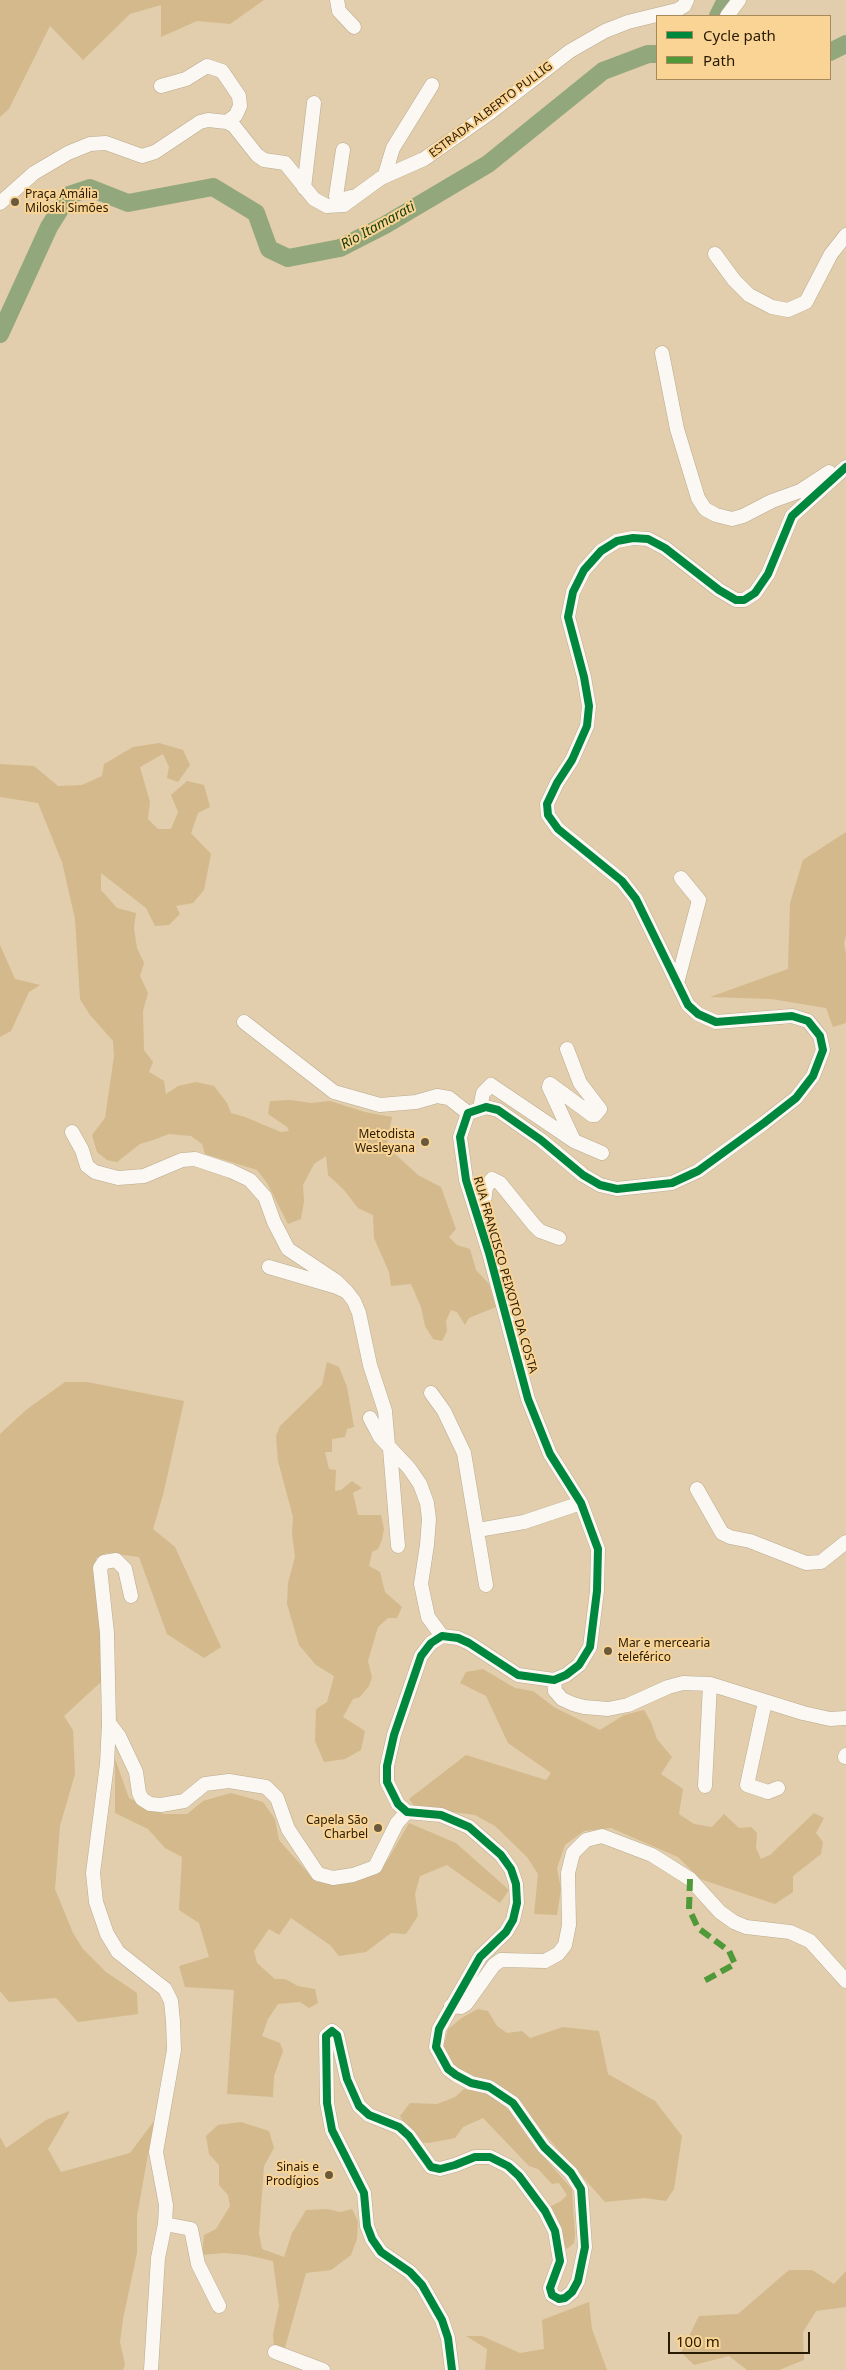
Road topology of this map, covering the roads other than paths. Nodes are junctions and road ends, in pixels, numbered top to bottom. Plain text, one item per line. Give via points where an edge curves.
1 (337, 0) edge
2 (687, 0) edge
3 (739, 0) edge
4 (665, 15) edge
5 (728, 15) edge
6 (653, 20) edge
7 (354, 27) dead end
8 (432, 85) dead end
9 (161, 86) dead end
10 (314, 103) dead end
11 (227, 122) junction
12 (343, 150) dead end
13 (424, 159) junction
14 (386, 171) junction
15 (304, 188) junction
16 (0, 203) edge
17 (846, 235) edge
18 (715, 254) dead end
19 (662, 353) dead end
20 (846, 461) edge
21 (846, 466) edge
22 (681, 878) dead end
23 (677, 983) junction
24 (244, 1022) dead end
25 (567, 1049) dead end
26 (474, 1111) junction
27 (72, 1132) dead end
28 (574, 1141) junction
29 (602, 1153) dead end
30 (559, 1238) dead end
31 (489, 1253) junction
32 (269, 1267) dead end
33 (347, 1292) junction
34 (431, 1393) dead end
35 (370, 1418) dead end
36 (389, 1447) junction
37 (697, 1489) dead end
38 (581, 1503) junction
39 (478, 1530) junction
40 (846, 1542) edge
41 (398, 1546) dead end
42 (486, 1585) dead end
43 (131, 1596) dead end
44 (442, 1636) junction
45 (554, 1680) junction
46 (710, 1684) junction
47 (764, 1702) junction
48 (846, 1718) edge
49 (109, 1723) junction
50 (706, 1786) dead end
51 (778, 1788) dead end
52 (407, 1812) junction
53 (846, 1981) edge
54 (451, 2006) junction
55 (165, 2224) junction
56 (219, 2306) dead end
57 (275, 2352) dead end
58 (151, 2370) edge
59 (323, 2370) edge
60 (452, 2370) edge

1 - 7 street via 339,11
2 - 4 street, ESTRADA ALBERTO PULLIG via 684,6
3 - 5 street
6 - 13 street, ESTRADA ALBERTO PULLIG via 628,22 570,51
8 - 14 street via 393,148
9 - 11 street via 186,79 208,66 222,71 239,96 240,106 236,115
10 - 15 street
11 - 15 street, ESTRADA ALBERTO PULLIG via 264,160 285,163
11 - 16 street via 200,122 155,152 142,156 106,143 90,144 34,173
12 - 14 street via 336,189 338,199 347,199
13 - 14 street via 402,163
13 - 15 street, ESTRADA ALBERTO PULLIG via 381,178 344,205 327,206
17 - 18 street via 831,254 806,302 788,310 772,307 749,295
19 - 20 street via 677,429 698,498 705,509 732,518 743,516 800,491
21 - 23 street via 792,516 768,574 755,593 744,600 736,600 719,590 665,548 648,540 633,538 618,541 600,551 584,570 573,592 568,617 584,677 589,706 587,726 547,804 548,816 558,829 622,881 636,899
22 - 23 street via 699,900
23 - 26 street via 688,1005 698,1014 716,1022 792,1016 808,1021 820,1036 823,1050 813,1076 796,1098 698,1170 672,1183 646,1188 617,1189 600,1185 498,1110
24 - 26 street via 334,1092 380,1105 416,1102 437,1096 449,1098
25 - 28 street via 580,1083 600,1109 592,1115 552,1084 549,1085
26 - 28 street, RUA FRANCISCO PEIXOTO DA COSTA via 491,1085
26 - 31 street, RUA FRANCISCO PEIXOTO DA COSTA via 460,1137 466,1180
27 - 33 street via 87,1166 95,1172 118,1178 144,1176 182,1160 195,1159 250,1180 265,1197 288,1249
28 - 29 street
30 - 31 street via 534,1225 500,1184 492,1179 486,1187 484,1202
31 - 38 street, RUA FRANCISCO PEIXOTO DA COSTA via 528,1399 550,1454
32 - 33 street
33 - 36 street via 359,1313 370,1365 385,1411
34 - 39 street via 444,1411 464,1453
35 - 36 street
36 - 41 street
36 - 44 street via 420,1484 427,1503 429,1519 421,1591 428,1617
37 - 40 street via 722,1533 730,1537 750,1541 806,1564 821,1562
38 - 39 street via 524,1522
38 - 45 street, RUA FRANCISCO PEIXOTO DA COSTA via 598,1549 590,1647 579,1665
39 - 42 street
43 - 49 street via 125,1569 116,1560 104,1562 100,1568 108,1633
44 - 45 street via 469,1643 518,1675
44 - 52 street via 421,1656 387,1766 387,1782 393,1799
45 - 46 street via 562,1699 572,1704 608,1709 628,1705 683,1683
46 - 47 street
46 - 50 street
47 - 48 street via 830,1719
47 - 51 street via 746,1785 768,1792
49 - 52 street via 120,1736 136,1772 142,1800 162,1805 184,1801 205,1784 229,1780 266,1787 278,1798 288,1829 318,1874 333,1878 375,1867 397,1823
49 - 55 street via 93,1873 96,1902 107,1934 118,1952 165,1989 171,2001 174,2050 156,2152 166,2205
52 - 54 street via 441,1816 469,1827 501,1855 516,1884 517,1903 513,1920 506,1932 480,1958
53 - 54 street via 810,1941 790,1932 746,1927 734,1922 720,1912 690,1879 652,1855 602,1836 586,1840 573,1853 568,1873 569,1926 565,1945 558,1954 545,1961 501,1960 466,2004
54 - 60 street via 436,2039 441,2059 448,2069 513,2103 544,2146 571,2173 582,2189 585,2247 578,2281 572,2292 559,2299 552,2295 550,2288 560,2261 555,2231 545,2211 508,2166 490,2157 475,2156 440,2169 431,2167 399,2127 369,2115 359,2106 347,2079 336,2035 332,2031 326,2036 330,2121 364,2193 367,2226 381,2252 410,2272 422,2285 442,2320
55 - 56 street via 191,2229 198,2264
55 - 58 street via 158,2258
57 - 59 street

